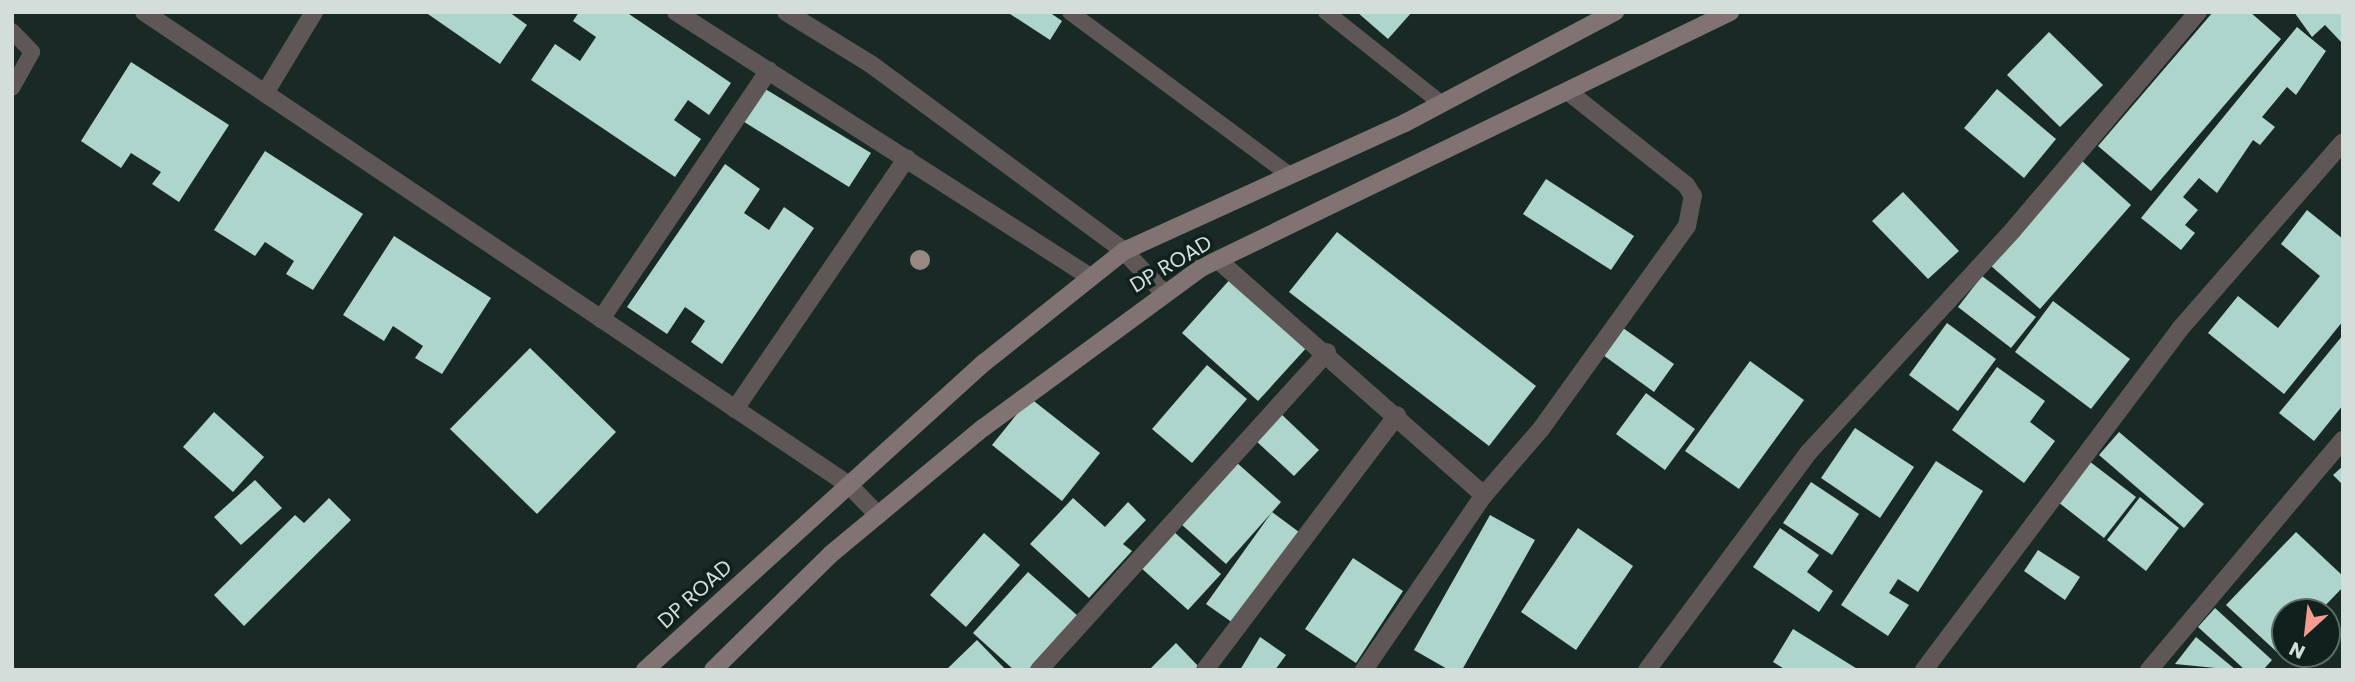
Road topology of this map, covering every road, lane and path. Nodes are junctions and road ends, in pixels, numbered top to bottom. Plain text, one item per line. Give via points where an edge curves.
1 (145, 12) edge
2 (314, 12) edge
3 (676, 12) edge
4 (786, 12) edge
5 (1070, 12) edge
6 (1326, 12) edge
7 (1615, 12) edge
8 (1730, 12) edge
9 (2198, 12) edge
10 (12, 31) edge
11 (769, 70) junction
12 (12, 88) edge
13 (265, 93) junction
14 (1571, 93) junction
15 (1443, 104) junction
16 (2343, 142) edge
17 (907, 158) junction
18 (1288, 174) junction
19 (1124, 251) junction
20 (1218, 260) junction
21 (1091, 277) junction
22 (1164, 293) junction
23 (601, 318) junction
24 (1327, 352) junction
25 (735, 409) junction
26 (1397, 415) junction
27 (2343, 440) edge
28 (849, 485) junction
29 (1484, 495) junction
30 (878, 515) junction
31 (645, 670) edge
32 (713, 670) edge
33 (1038, 670) edge
34 (1205, 670) edge
35 (1364, 670) edge
36 (1647, 670) edge
37 (1924, 670) edge
38 (2149, 670) edge

1 - 13 street
2 - 13 street
3 - 11 street
4 - 19 street via 872,65
5 - 18 lane
6 - 15 lane
7 - 15 street, DP ROAD
8 - 14 street, DP ROAD
9 - 36 street via 2013,230 1809,452
10 - 12 lane via 32,52
11 - 17 street
11 - 23 street
13 - 23 street
14 - 20 street, DP ROAD
14 - 29 street via 1686,185 1692,210 1687,226 1541,429
15 - 18 street, DP ROAD
16 - 37 street via 2179,330
17 - 21 street
17 - 25 street
18 - 19 street, DP ROAD
19 - 21 street, DP ROAD
19 - 22 street
20 - 22 street, DP ROAD
20 - 24 street
21 - 28 street, DP ROAD
22 - 30 street, DP ROAD
23 - 25 street
24 - 26 street
24 - 33 street
25 - 28 street
26 - 29 street
26 - 34 street
27 - 38 street
28 - 30 street
28 - 31 street, DP ROAD
29 - 35 street
30 - 32 street, DP ROAD

